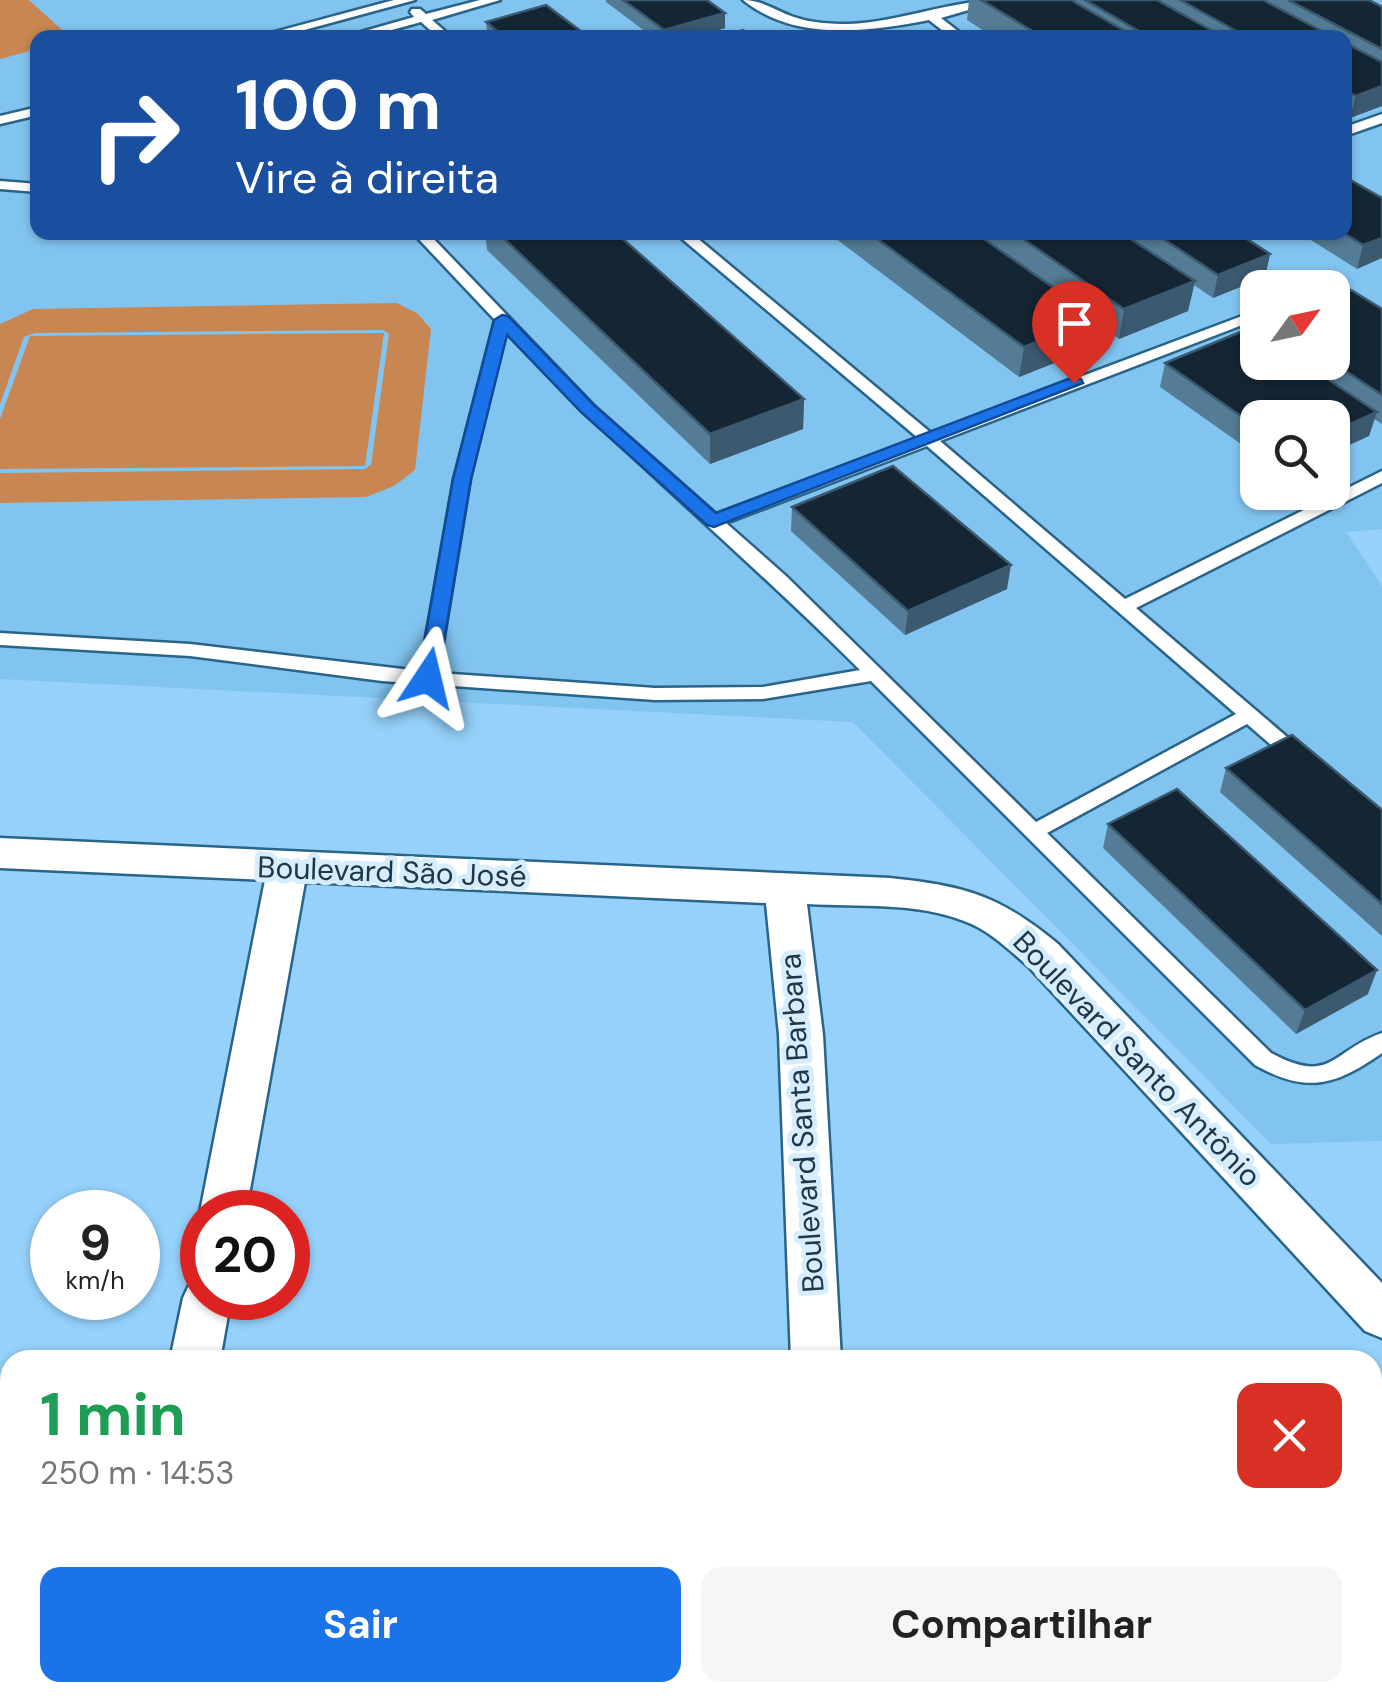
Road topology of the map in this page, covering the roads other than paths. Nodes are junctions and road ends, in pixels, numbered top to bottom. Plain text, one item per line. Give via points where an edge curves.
1 (494, 0) edge
2 (749, 0) edge
3 (997, 0) edge
4 (406, 1) edge
5 (424, 17) junction
6 (934, 18) junction
7 (810, 26) junction
8 (290, 30) edge
9 (376, 30) edge
10 (439, 30) edge
11 (816, 30) edge
12 (950, 30) edge
13 (30, 113) edge
14 (1382, 118) edge
15 (0, 120) edge
16 (1352, 129) edge
17 (0, 185) edge
18 (30, 187) edge
19 (426, 240) edge
20 (691, 240) edge
21 (502, 320) junction
22 (1240, 321) edge
23 (928, 438) junction
24 (1382, 476) edge
25 (714, 521) junction
26 (1124, 607) junction
27 (0, 639) edge
28 (876, 674) junction
29 (428, 678) junction
30 (1249, 715) junction
31 (1318, 775) edge
32 (1033, 832) junction
33 (0, 853) edge
34 (287, 868) junction
35 (784, 887) junction
36 (1382, 1042) edge
37 (227, 1190) edge
38 (1382, 1316) edge
39 (203, 1320) edge
40 (197, 1350) edge
41 (816, 1350) edge

1 - 5 lane
2 - 7 lane
3 - 6 lane
4 - 5 lane
4 - 8 lane
5 - 9 lane
5 - 10 lane
6 - 7 lane
6 - 12 lane
7 - 11 lane
13 - 15 lane
14 - 16 lane
17 - 18 lane
19 - 21 lane
20 - 23 lane
21 - 25 lane
21 - 29 lane via 462,479
22 - 23 lane
23 - 25 lane
23 - 26 lane
24 - 26 lane
25 - 28 lane
26 - 30 lane
27 - 29 lane via 190,650
28 - 29 lane via 764,694
28 - 32 lane
30 - 31 lane
30 - 32 lane
32 - 36 lane via 1246,1043 1286,1073 1329,1074
33 - 34 street, Boulevard São José
34 - 35 street, Boulevard São José
34 - 37 street
35 - 38 street, Boulevard Santo Antônio via 944,898 1005,923 1044,955
35 - 41 street, Boulevard Santa Barbara via 801,1036
39 - 40 street

